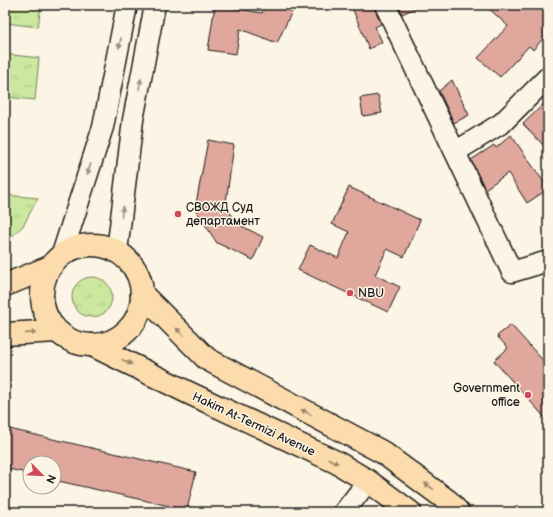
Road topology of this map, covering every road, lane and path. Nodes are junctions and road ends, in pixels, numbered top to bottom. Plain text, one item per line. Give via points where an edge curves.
1 (127, 5) edge
2 (155, 5) edge
3 (385, 5) edge
4 (548, 77) edge
5 (455, 152) junction
6 (117, 251) junction
7 (56, 261) junction
8 (548, 261) edge
9 (5, 285) edge
10 (142, 294) junction
11 (57, 331) junction
12 (5, 334) edge
13 (92, 345) junction
14 (368, 481) junction
15 (344, 512) edge
16 (410, 512) edge
17 (458, 512) edge

1 -> 7 street via 103,127
6 -> 2 street via 133,120
3 - 5 street
4 - 5 street via 502,123
5 - 8 street via 512,272
6 - 7 main road via 89,244 75,247
6 - 10 main road via 130,262 139,277
7 - 9 main road
7 - 11 main road via 43,283 42,300 47,317
10 - 13 main road via 140,310 133,324 115,339
17 -> 10 main road via 448,501 382,452 207,359
12 -> 11 main road
11 - 13 main road via 80,343
13 -> 14 main road, Hakim At-Termizi Avenue via 336,462
14 - 15 street
14 - 16 main road, Hakim At-Termizi Avenue

